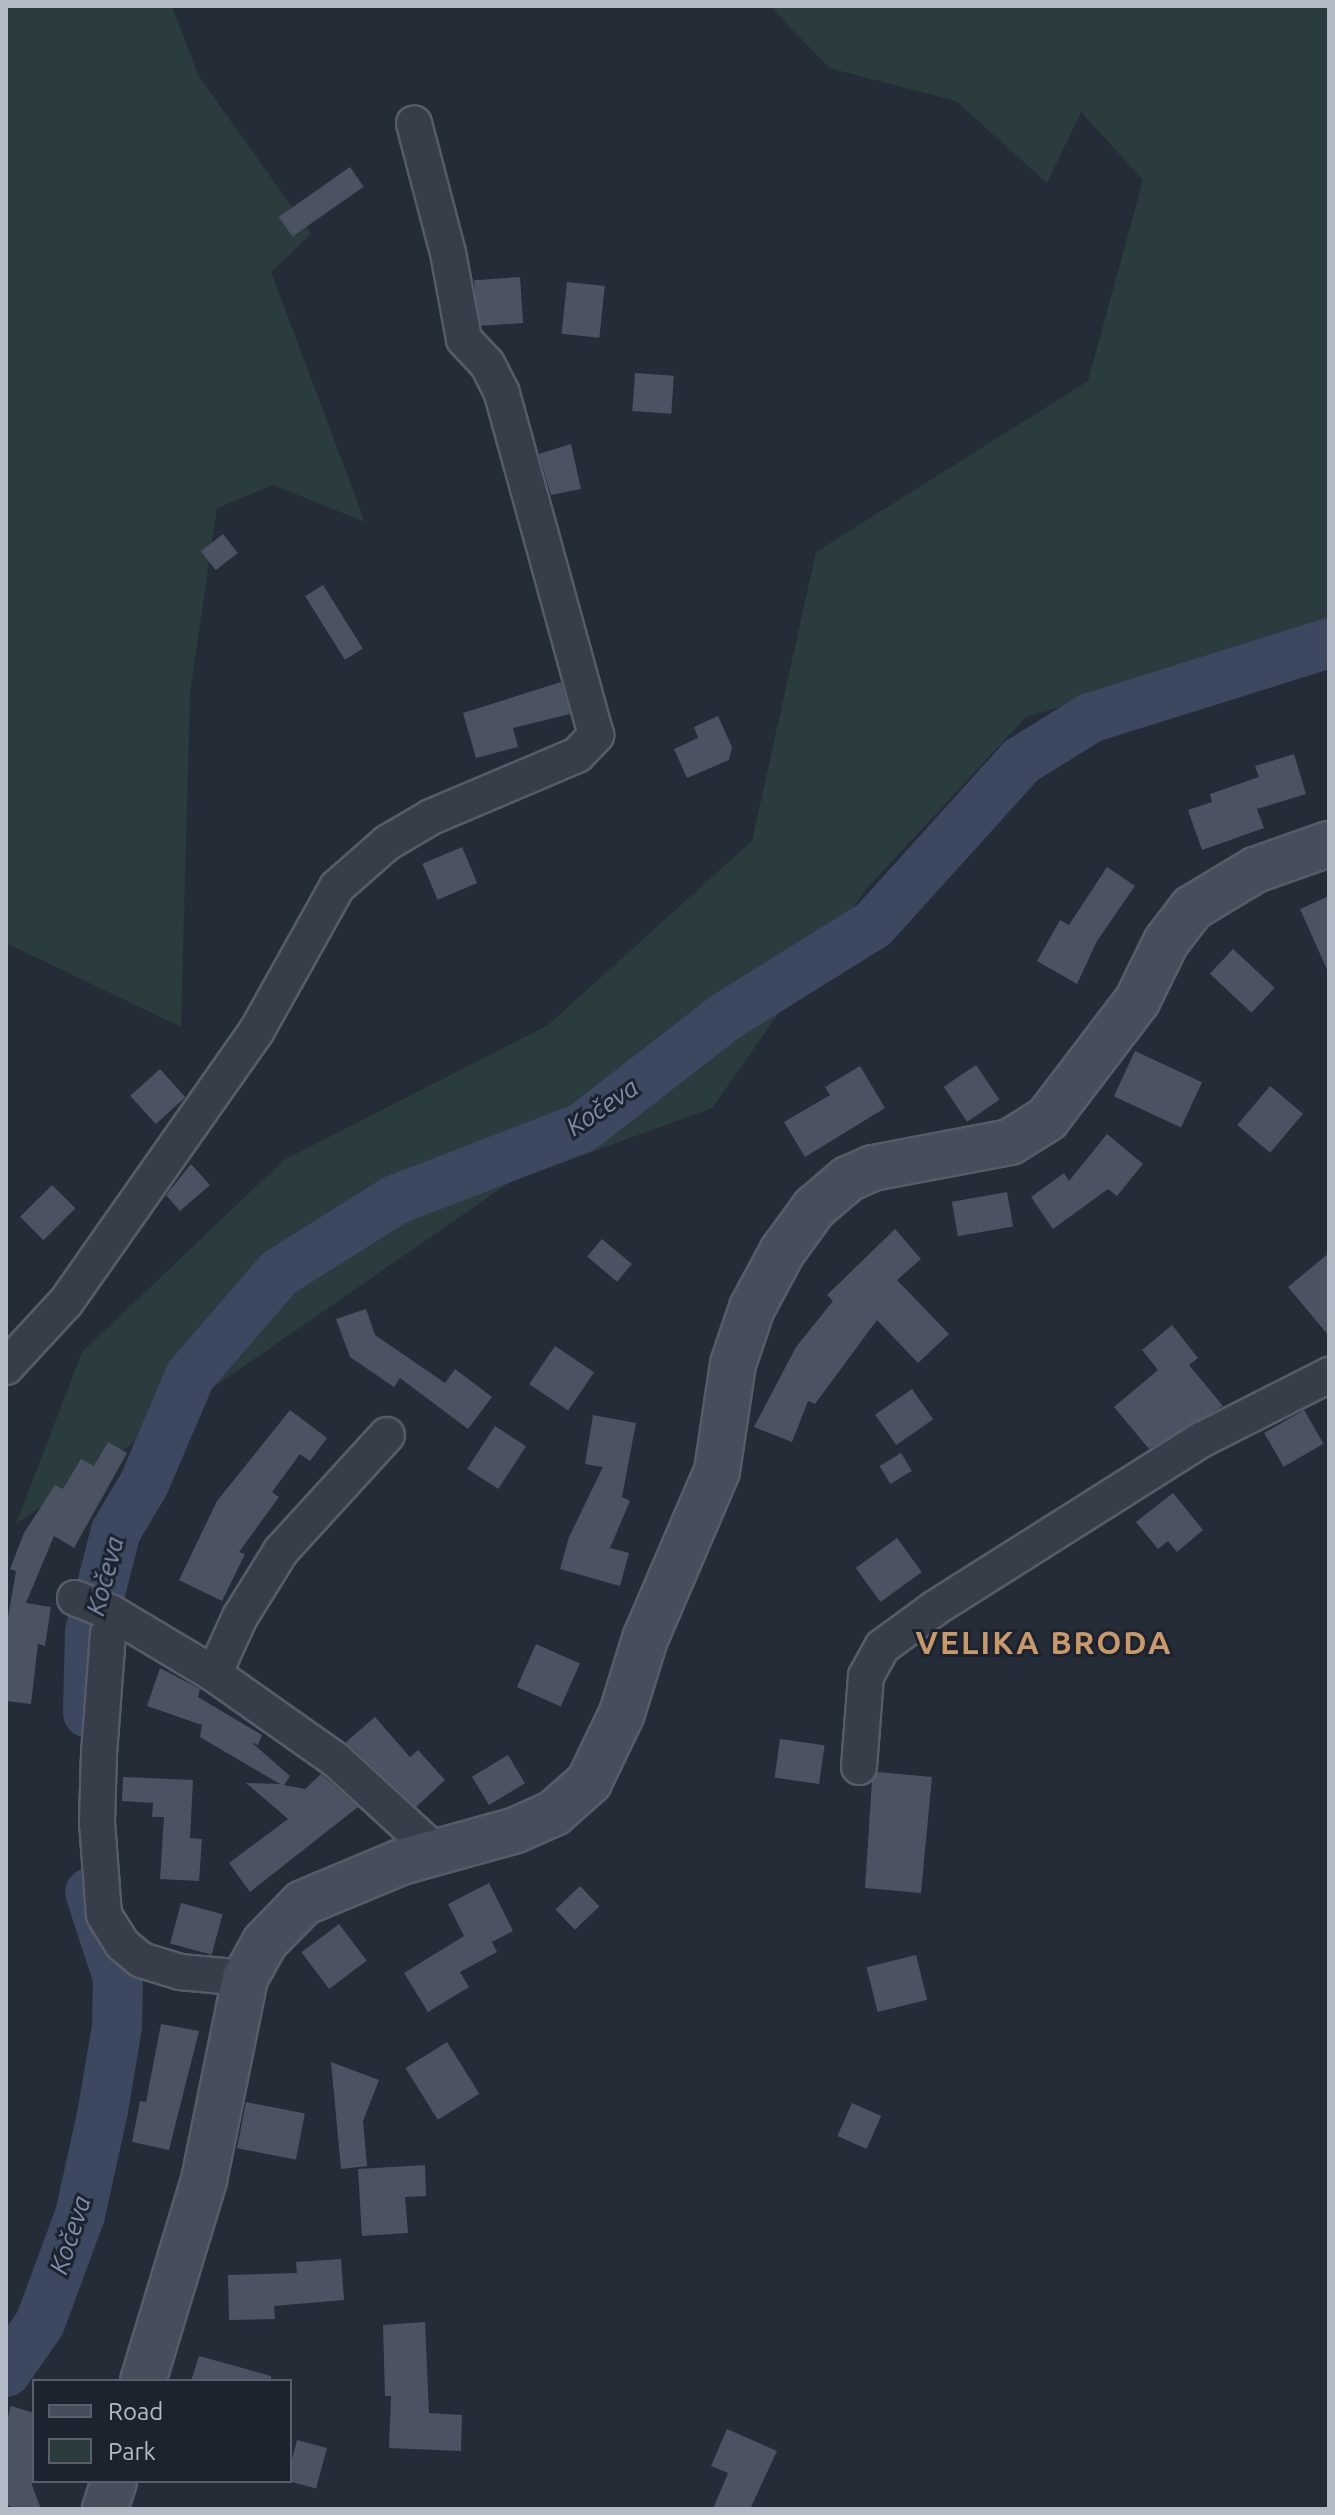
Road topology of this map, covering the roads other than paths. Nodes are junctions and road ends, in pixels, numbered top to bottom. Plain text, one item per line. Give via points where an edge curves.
1 (414, 123) dead end
2 (1329, 844) edge
3 (6, 1367) edge
4 (1329, 1375) edge
5 (387, 1435) dead end
6 (77, 1598) dead end
7 (116, 1616) junction
8 (214, 1674) junction
9 (859, 1767) dead end
10 (436, 1852) junction
11 (245, 1978) junction
12 (144, 2379) edge
13 (113, 2483) edge
14 (105, 2509) edge

1 - 3 street via 464,339 487,364 502,393 596,735 577,755 431,817 387,843 337,887 256,1032 66,1302
2 - 10 main road via 1255,870 1192,908 1166,942 1137,1001 1047,1119 1010,1142 873,1168 848,1179 814,1208 782,1252 752,1308 733,1364 717,1471 650,1626 622,1713 589,1782 554,1813 516,1830
4 - 9 street via 1201,1440 882,1647 866,1676
5 - 8 street via 281,1551 240,1617
6 - 7 street
7 - 8 street
7 - 11 street via 108,1634 99,1754 97,1822 104,1915 122,1944 141,1960 180,1972
8 - 10 street via 336,1760
10 - 11 main road via 354,1878 303,1903 265,1942
11 - 12 main road via 204,2180
13 - 14 main road

